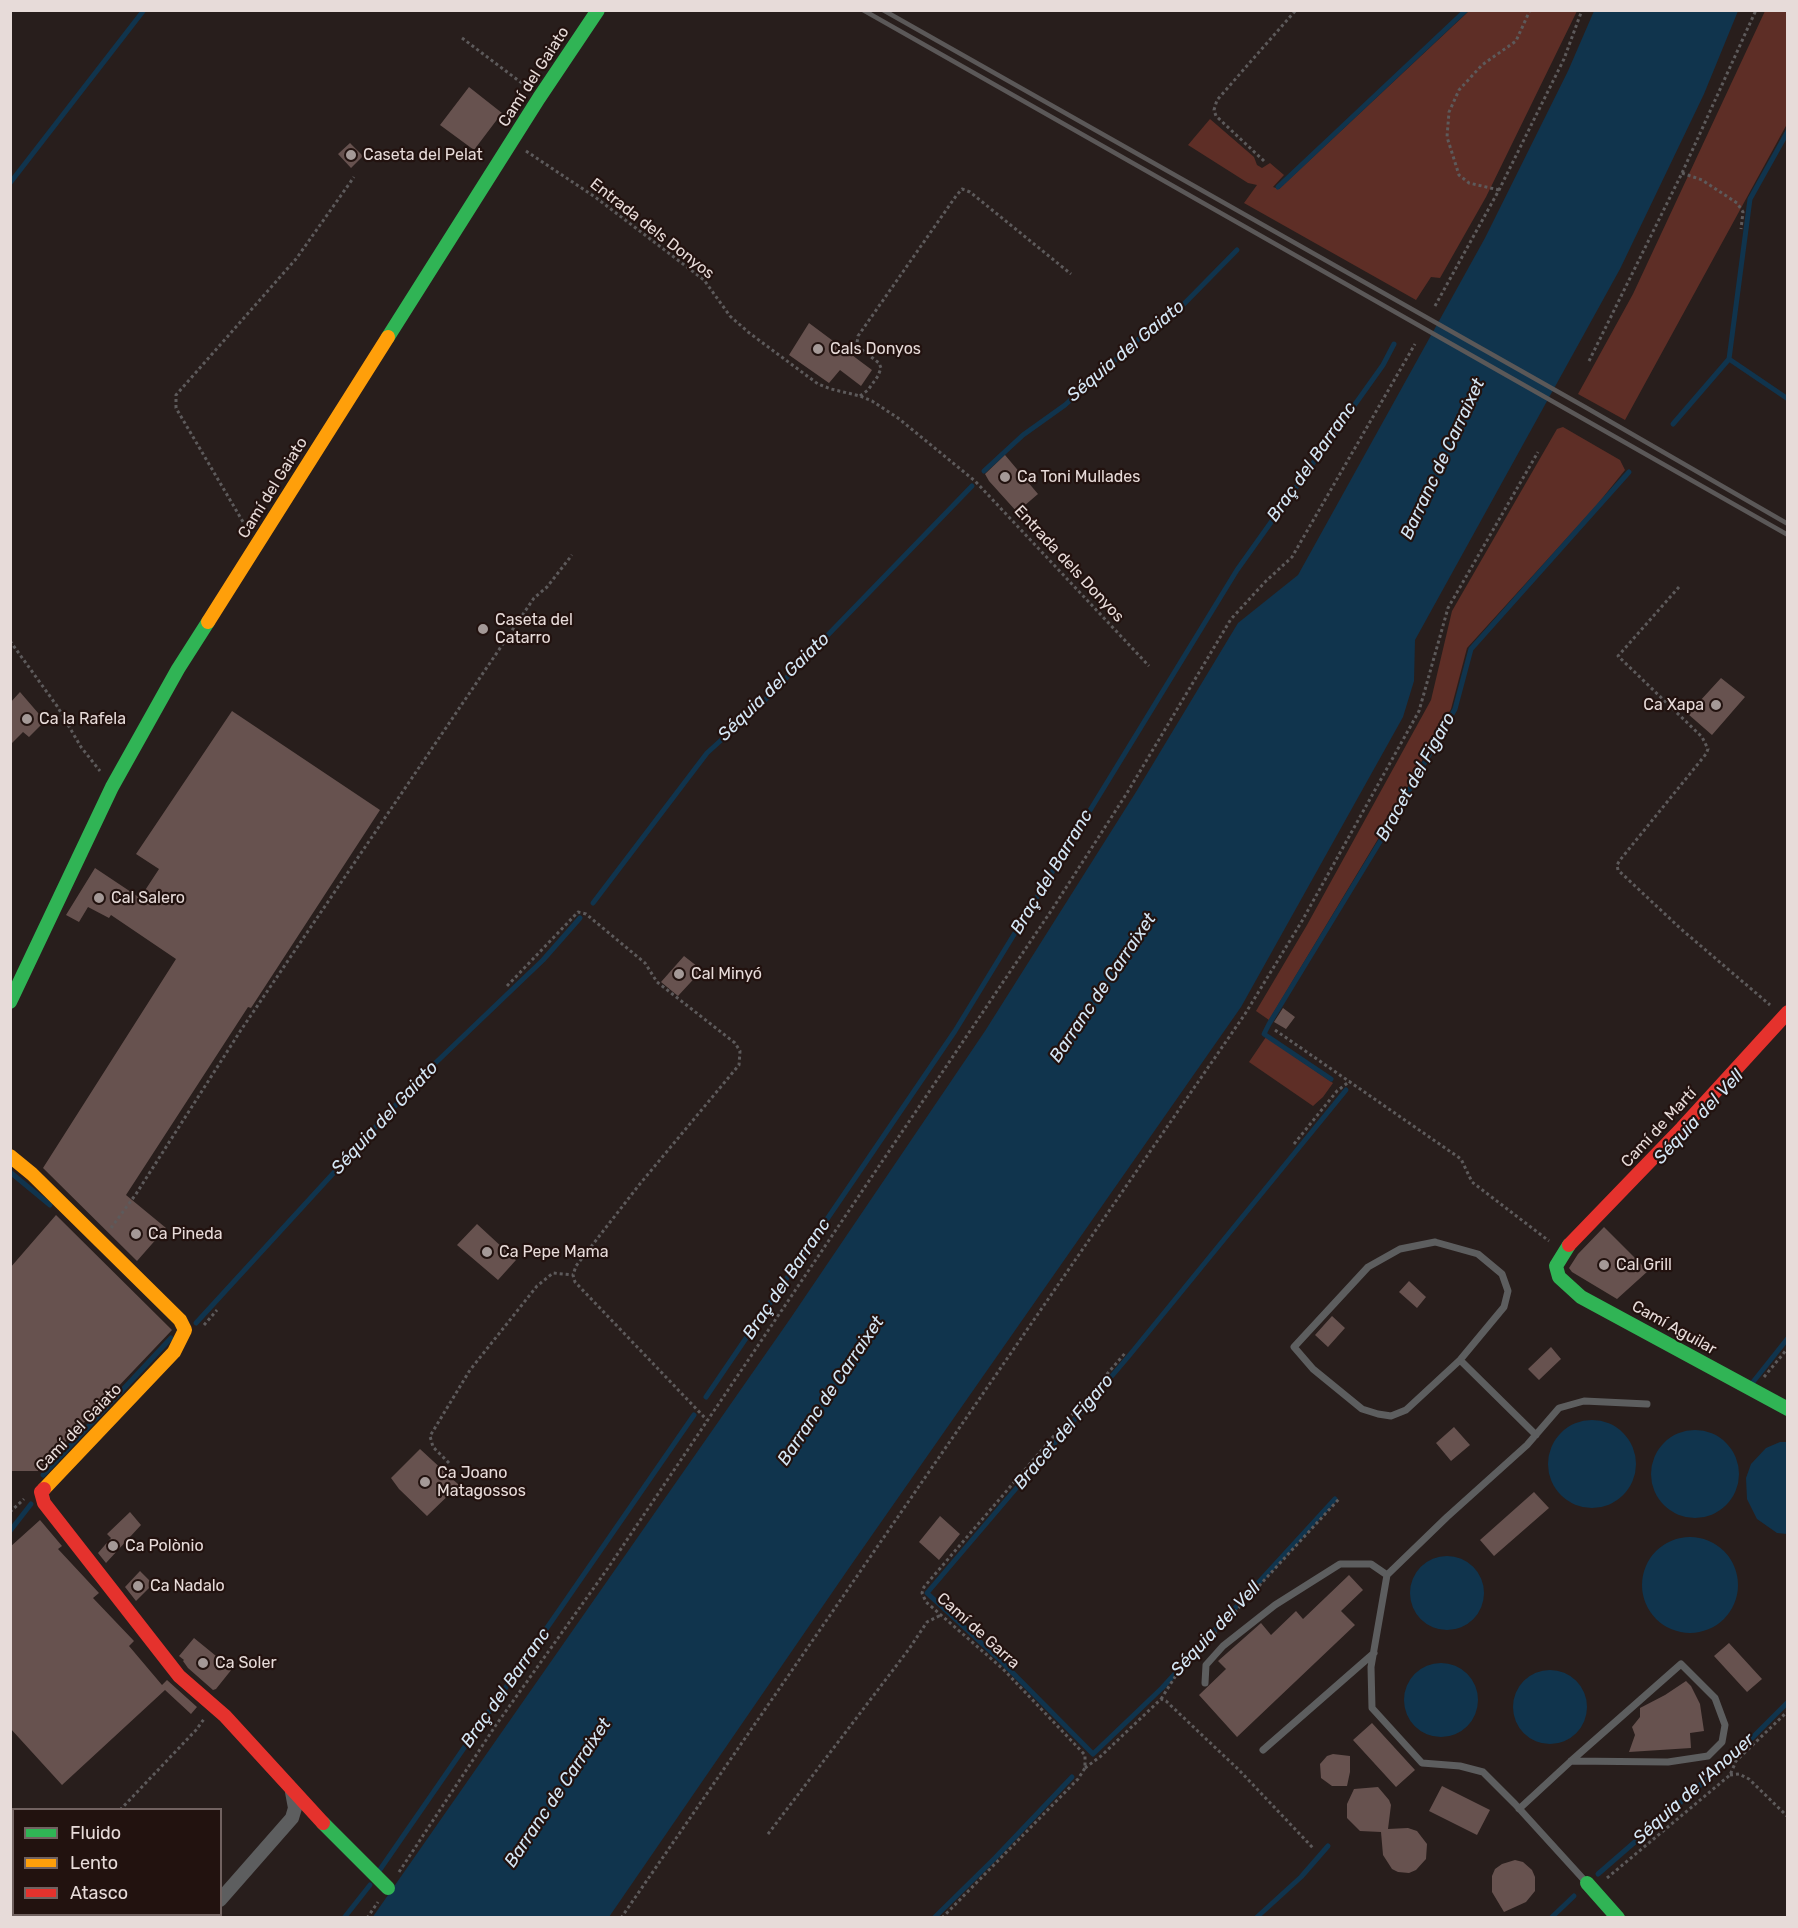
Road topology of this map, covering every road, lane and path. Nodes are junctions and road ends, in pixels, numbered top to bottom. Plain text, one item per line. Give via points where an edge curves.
1 (598, 10) edge
2 (1296, 10) edge
3 (1530, 10) edge
4 (1582, 10) edge
5 (1756, 10) edge
6 (462, 38) dead end
7 (539, 98) junction
8 (512, 141) junction
9 (1264, 161) dead end
10 (1682, 173) junction
11 (354, 177) dead end
12 (1499, 190) junction
13 (1741, 229) dead end
14 (1071, 273) dead end
15 (1435, 306) dead end
16 (1415, 344) dead end
17 (1588, 361) dead end
18 (860, 396) junction
19 (1538, 452) dead end
20 (260, 540) junction
21 (572, 555) dead end
22 (1679, 587) dead end
23 (10, 641) edge
24 (1149, 666) dead end
25 (112, 787) junction
26 (507, 986) dead end
27 (10, 1002) edge
28 (1786, 1014) edge
29 (1275, 1030) dead end
30 (1350, 1081) junction
31 (1294, 1144) dead end
32 (10, 1156) edge
33 (101, 1241) junction
34 (1564, 1252) junction
35 (1556, 1266) joint
36 (573, 1275) junction
37 (1788, 1348) edge
38 (1126, 1352) dead end
39 (1460, 1360) junction
40 (1754, 1390) junction
41 (1647, 1404) dead end
42 (1788, 1409) edge
43 (707, 1420) junction
44 (1536, 1435) junction
45 (449, 1463) dead end
46 (1339, 1500) dead end
47 (1387, 1575) junction
48 (941, 1616) junction
49 (1374, 1653) junction
50 (1204, 1683) dead end
51 (1161, 1698) junction
52 (213, 1706) junction
53 (1788, 1711) edge
54 (1263, 1750) dead end
55 (1572, 1761) junction
56 (1085, 1768) junction
57 (1730, 1774) junction
58 (292, 1790) junction
59 (121, 1808) edge
60 (1519, 1809) junction
61 (311, 1811) junction
62 (1788, 1817) edge
63 (292, 1818) junction
64 (768, 1834) dead end
65 (1313, 1848) dead end
66 (1590, 1887) junction
67 (388, 1888) junction
68 (222, 1898) edge
69 (367, 1917) edge
70 (621, 1917) edge
71 (942, 1917) edge
72 (1618, 1917) edge

1 - 7 street, Camí del Gaiato
2 - 9 path via 1217,100 1214,110
3 - 12 path via 1516,41 1482,65 1459,90 1449,112 1447,137 1459,175 1469,183
4 - 12 path via 1564,59
5 - 10 path
6 - 7 path
7 - 8 street, Camí del Gaiato
8 - 18 path, Entrada dels Donyos via 595,197 704,280 730,316 818,384
8 - 20 street, Camí del Gaiato
10 - 13 path via 1702,180 1737,203 1743,212
10 - 17 path
11 - 20 path via 296,260 176,395 176,408 195,443 248,532
12 - 15 path
14 - 18 path via 962,189 858,336 861,349 881,368
16 - 43 path via 1292,557 1231,619 1063,891
18 - 24 path, Entrada dels Donyos via 898,418 975,481
19 - 70 path via 1448,608 1419,711 1302,921 1245,1014
20 - 25 street, Camí del Gaiato via 178,669
21 - 33 path via 534,598
22 - 28 path via 1618,656 1702,737 1708,749 1620,860 1618,870 1681,930
23 - 25 path
25 - 27 street, Camí del Gaiato
26 - 36 path via 578,912 586,914 645,963 657,982 740,1051 739,1065 639,1185
28 - 34 street, Camí de Martí
29 - 30 path
30 - 31 path via 1337,1091
30 - 34 path via 1461,1159 1472,1182
32 - 33 street, Camí del Gaiato
33 - 52 street, Camí del Gaiato via 180,1320 185,1330 174,1352 41,1492 44,1503 179,1676
34 - 35 street, Camí de Martí
35 - 40 street, Camí Aguilar via 1559,1277 1581,1297
36 - 43 path via 575,1282
36 - 45 path via 553,1273 537,1286 470,1370 430,1436 433,1447
37 - 40 path
38 - 48 path, Camí de Garra via 924,1587 926,1602
39 - 39 lane via 1504,1307 1508,1291 1502,1274 1478,1254 1435,1242 1400,1249 1368,1267 1294,1347 1313,1369 1362,1409 1391,1416 1406,1410
39 - 44 lane
40 - 42 street, Camí Aguilar
41 - 44 lane via 1584,1401 1559,1408
43 - 67 path
44 - 47 lane
46 - 51 path via 1175,1677
47 - 49 lane
47 - 50 lane via 1371,1564 1340,1564 1275,1605 1223,1646 1206,1665
48 - 56 path, Camí de Garra via 1003,1669 1085,1755
48 - 64 path via 927,1622
49 - 54 lane
49 - 60 lane via 1372,1708 1422,1763 1482,1772
51 - 56 path
51 - 65 path via 1239,1770
52 - 58 street, Camí del Gaiato
52 - 59 path via 196,1730
53 - 57 path via 1736,1761
55 - 55 lane via 1668,1762 1708,1756 1722,1742 1725,1725 1715,1698 1681,1664
55 - 60 lane
56 - 71 path
57 - 62 path via 1749,1779
57 - 66 path
58 - 61 street, Camí del Gaiato
58 - 63 street
60 - 66 lane
61 - 63 street via 300,1810
61 - 67 street, Camí del Gaiato
63 - 68 street
66 - 72 street
67 - 69 path

